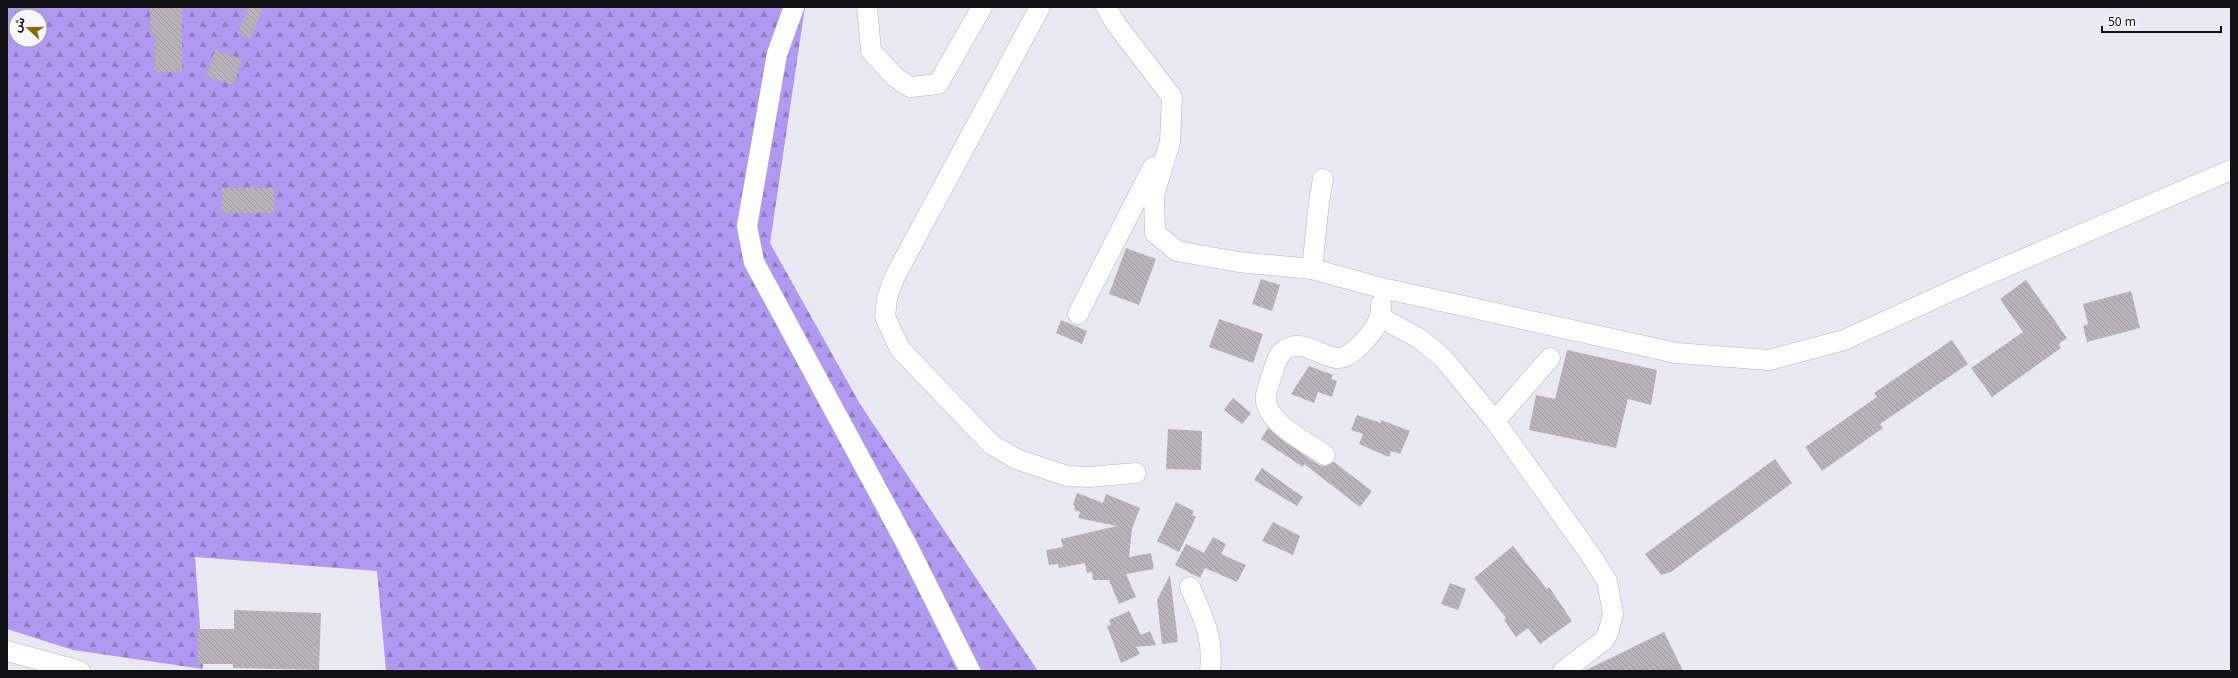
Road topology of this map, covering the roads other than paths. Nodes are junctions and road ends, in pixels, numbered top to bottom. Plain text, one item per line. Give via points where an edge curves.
1 (794, 7) edge
2 (867, 7) edge
3 (982, 7) edge
4 (1040, 7) edge
5 (1106, 7) edge
6 (1170, 142) junction
7 (2231, 170) edge
8 (1323, 179) dead end
9 (1312, 269) junction
10 (1382, 288) junction
11 (1078, 314) dead end
12 (1380, 317) junction
13 (1550, 358) dead end
14 (1495, 421) junction
15 (1325, 455) dead end
16 (1136, 473) dead end
17 (1190, 587) dead end
18 (7, 651) edge
19 (80, 671) edge
20 (970, 671) edge
21 (1210, 671) edge
22 (1563, 671) edge

1 - 20 lane via 777,54 747,226 754,262 906,543
2 - 3 lane via 870,51 895,77 910,87 938,84
4 - 16 lane via 894,278 887,298 885,318 900,349 991,444 1016,459 1067,476
5 - 6 lane via 1172,97
6 - 9 lane via 1154,195 1155,233 1177,251 1238,262
6 - 11 lane via 1154,166
7 - 10 lane via 1984,276 1844,340 1769,360 1676,353
8 - 9 lane
9 - 10 lane
10 - 12 lane
12 - 14 lane via 1420,339 1443,358
12 - 15 lane via 1364,343 1341,358 1295,346 1286,349 1277,358 1266,396 1268,410 1274,420
13 - 14 lane
14 - 22 lane via 1607,582 1613,614 1608,633 1603,641
17 - 21 lane via 1209,630
18 - 19 lane

